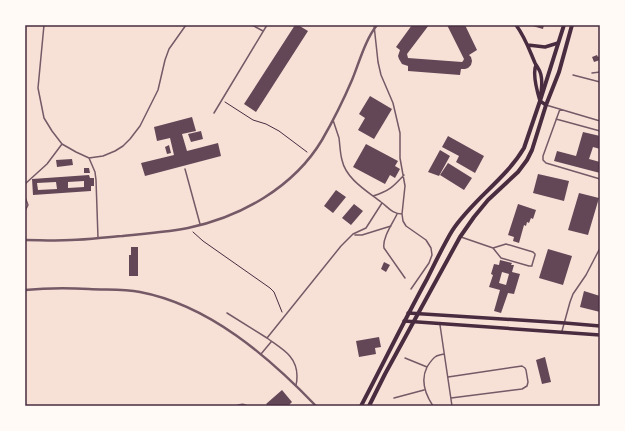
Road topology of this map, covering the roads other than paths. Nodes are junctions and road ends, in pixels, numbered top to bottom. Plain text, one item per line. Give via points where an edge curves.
1 (44, 25) edge
2 (186, 25) edge
3 (252, 25) edge
4 (267, 25) edge
5 (516, 25) edge
6 (564, 25) edge
7 (572, 25) edge
8 (375, 26) edge
9 (263, 31) junction
10 (558, 43) junction
11 (528, 45) junction
12 (600, 72) edge
13 (592, 73) dead end
14 (573, 75) dead end
15 (600, 82) edge
16 (540, 101) junction
17 (546, 105) junction
18 (560, 109) junction
19 (214, 113) dead end
20 (556, 119) junction
21 (333, 120) junction
22 (600, 121) edge
23 (600, 131) edge
24 (62, 144) junction
25 (89, 158) junction
26 (185, 169) dead end
27 (404, 175) junction
28 (600, 179) edge
29 (25, 184) edge
30 (372, 196) junction
31 (25, 197) edge
32 (382, 203) junction
33 (25, 211) edge
34 (398, 214) junction
35 (402, 214) junction
36 (200, 224) junction
37 (391, 226) junction
38 (353, 234) junction
39 (460, 237) junction
40 (98, 238) junction
41 (25, 240) edge
42 (493, 248) junction
43 (600, 248) edge
44 (405, 278) dead end
45 (411, 289) dead end
46 (25, 290) edge
47 (227, 313) dead end
48 (408, 314) junction
49 (418, 314) junction
50 (404, 321) junction
51 (414, 322) junction
52 (565, 323) junction
53 (440, 324) junction
54 (600, 326) edge
55 (562, 332) junction
56 (600, 335) edge
57 (267, 338) junction
58 (272, 342) junction
59 (261, 354) junction
60 (444, 354) junction
61 (405, 358) dead end
62 (427, 368) junction
63 (448, 377) junction
64 (296, 385) junction
65 (424, 390) junction
66 (394, 398) dead end
67 (451, 398) junction
68 (236, 406) edge
69 (247, 406) edge
70 (316, 406) edge
71 (361, 406) edge
72 (369, 406) edge
73 (433, 406) edge
74 (452, 406) edge

1 - 24 lane via 38,88 44,118
2 - 25 lane via 169,49 158,90 140,126 123,146 103,156
3 - 9 lane
4 - 9 lane
5 - 11 main road
6 - 10 main road
7 - 17 main road via 559,72
8 - 21 street
8 - 27 lane via 378,62 393,103 400,133 400,158
9 - 19 lane
10 - 11 main road via 545,47
10 - 16 main road
11 - 16 main road via 536,65 536,88
12 - 13 lane
14 - 15 lane
16 - 17 main road
16 - 48 main road via 520,155 474,203 452,231
17 - 18 lane
17 - 39 main road via 527,160 488,200
18 - 20 lane
18 - 22 lane
20 - 23 lane
20 - 28 lane via 543,156 546,163
21 - 30 lane via 345,168
21 - 36 street via 311,156 276,190 240,210
24 - 25 lane
24 - 29 lane via 47,164
25 - 40 lane via 96,180
26 - 36 lane
27 - 30 lane via 389,190
27 - 35 lane
30 - 32 lane
31 - 33 lane via 28,205
32 - 34 lane
32 - 38 lane via 366,228
34 - 35 lane
34 - 37 lane
35 - 45 lane via 406,226 426,240 432,255 429,264
36 - 40 street via 157,233
37 - 38 lane via 362,235
37 - 44 lane via 384,240 384,248
38 - 57 lane
39 - 42 lane
39 - 49 main road
40 - 41 street
42 - 42 lane via 506,244 532,252 535,254 532,266 501,258
43 - 52 lane via 573,294
46 - 59 street via 140,292 164,298 210,319
47 - 57 lane
48 - 49 main road
48 - 50 main road
49 - 51 main road
49 - 52 main road
50 - 51 main road
50 - 71 main road
51 - 53 main road
51 - 72 main road
52 - 54 main road
52 - 55 lane
53 - 55 main road
53 - 60 lane
55 - 56 main road
57 - 58 lane
58 - 59 lane
58 - 64 lane via 295,362
59 - 64 street
60 - 62 lane via 434,357
60 - 63 lane
61 - 62 lane
62 - 65 lane via 423,380
63 - 67 lane
63 - 67 lane via 522,366 526,370 528,382 522,389
64 - 70 street
65 - 66 lane
65 - 73 lane
67 - 74 lane
68 - 69 lane

